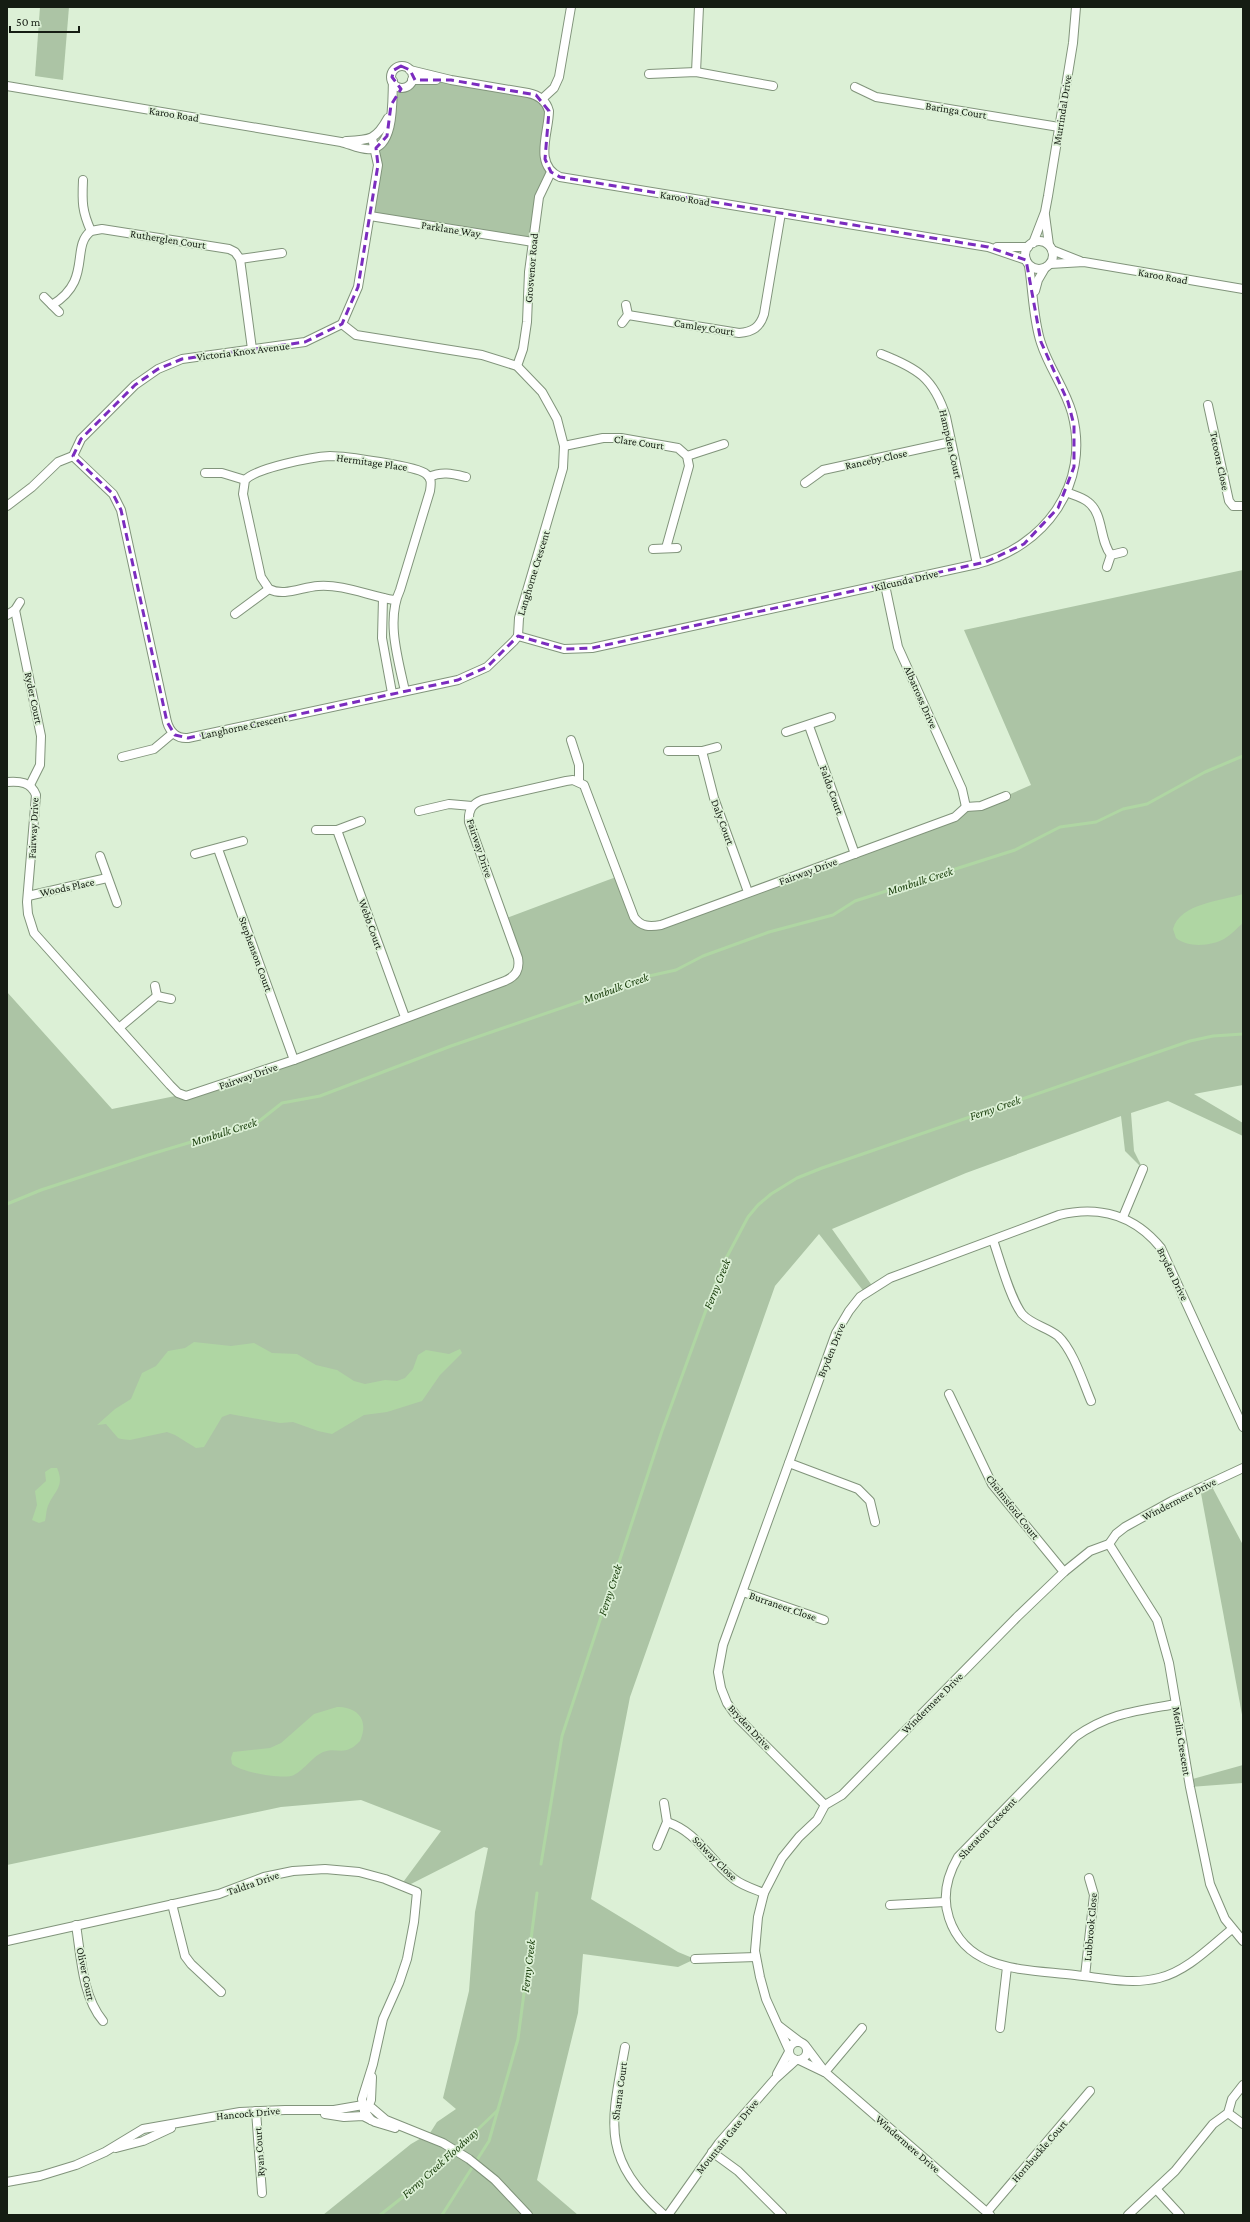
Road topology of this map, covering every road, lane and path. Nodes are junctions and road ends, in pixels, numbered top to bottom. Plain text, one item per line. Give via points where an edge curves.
1 (571, 7) edge
2 (698, 7) edge
3 (1076, 7) edge
4 (410, 70) junction
5 (696, 72) junction
6 (649, 74) dead end
7 (412, 80) junction
8 (451, 80) junction
9 (393, 81) junction
10 (7, 86) edge
11 (773, 86) dead end
12 (402, 87) junction
13 (855, 87) dead end
14 (542, 99) junction
15 (391, 105) junction
16 (389, 117) junction
17 (1059, 127) junction
18 (372, 138) junction
19 (341, 142) junction
20 (376, 148) junction
21 (551, 172) junction
22 (83, 180) dead end
23 (1045, 212) junction
24 (781, 213) junction
25 (370, 216) junction
26 (91, 231) junction
27 (533, 242) junction
28 (1030, 245) junction
29 (988, 247) junction
30 (1050, 248) junction
31 (282, 253) dead end
32 (240, 259) junction
33 (1084, 262) junction
34 (1028, 263) junction
35 (1047, 266) junction
36 (1243, 289) edge
37 (1034, 296) junction
38 (44, 297) dead end
39 (52, 305) junction
40 (626, 305) dead end
41 (59, 312) dead end
42 (628, 315) junction
43 (622, 323) dead end
44 (342, 324) junction
45 (252, 349) junction
46 (881, 354) dead end
47 (517, 366) junction
48 (1208, 405) dead end
49 (951, 442) junction
50 (724, 444) dead end
51 (564, 446) junction
52 (73, 456) junction
53 (687, 456) junction
54 (204, 473) dead end
55 (429, 477) junction
56 (466, 477) dead end
57 (245, 480) junction
58 (805, 483) dead end
59 (1066, 492) junction
60 (7, 506) edge
61 (1243, 506) edge
62 (666, 548) junction
63 (677, 548) dead end
64 (653, 549) dead end
65 (1122, 552) dead end
66 (1111, 555) junction
67 (977, 564) junction
68 (1107, 567) dead end
69 (885, 585) junction
70 (269, 589) junction
71 (383, 598) junction
72 (394, 600) junction
73 (20, 602) dead end
74 (15, 610) junction
75 (235, 614) dead end
76 (7, 615) edge
77 (518, 636) junction
78 (405, 691) junction
79 (392, 693) junction
80 (831, 718) dead end
81 (808, 726) junction
82 (786, 732) dead end
83 (173, 733) junction
84 (571, 740) dead end
85 (716, 747) dead end
86 (668, 751) dead end
87 (702, 751) junction
88 (122, 757) dead end
89 (7, 782) edge
90 (579, 782) junction
91 (30, 785) junction
92 (1006, 796) dead end
93 (472, 806) junction
94 (966, 807) junction
95 (419, 811) dead end
96 (361, 821) dead end
97 (316, 830) dead end
98 (337, 830) junction
99 (243, 841) dead end
100 (218, 849) junction
101 (195, 854) dead end
102 (855, 854) junction
103 (100, 856) dead end
104 (107, 878) junction
105 (748, 892) junction
106 (28, 896) junction
107 (117, 903) dead end
108 (155, 986) dead end
109 (157, 996) junction
110 (172, 1000) dead end
111 (405, 1017) junction
112 (119, 1028) junction
113 (294, 1060) junction
114 (1143, 1169) dead end
115 (1123, 1217) junction
116 (993, 1240) junction
117 (949, 1394) dead end
118 (1091, 1401) dead end
119 (1243, 1427) edge
120 (789, 1463) junction
121 (1243, 1468) edge
122 (875, 1522) dead end
123 (1109, 1544) junction
124 (1064, 1572) junction
125 (743, 1592) junction
126 (824, 1620) dead end
127 (1176, 1704) junction
128 (664, 1803) dead end
129 (825, 1805) junction
130 (666, 1822) junction
131 (657, 1846) dead end
132 (1089, 1878) dead end
133 (764, 1892) junction
134 (945, 1902) junction
135 (172, 1904) junction
136 (890, 1905) dead end
137 (76, 1925) junction
138 (1232, 1929) junction
139 (7, 1940) edge
140 (1243, 1941) edge
141 (756, 1957) junction
142 (695, 1959) dead end
143 (1007, 1967) junction
144 (1085, 1976) junction
145 (221, 1992) dead end
146 (103, 2021) dead end
147 (778, 2026) junction
148 (862, 2028) dead end
149 (1000, 2028) dead end
150 (800, 2042) junction
151 (626, 2047) dead end
152 (807, 2048) junction
153 (789, 2051) junction
154 (798, 2060) junction
155 (825, 2072) junction
156 (775, 2078) junction
157 (1243, 2085) edge
158 (1090, 2091) dead end
159 (365, 2107) junction
160 (256, 2111) junction
161 (1228, 2113) junction
162 (1243, 2124) edge
163 (409, 2130) junction
164 (712, 2152) junction
165 (7, 2178) edge
166 (26, 2179) junction
167 (7, 2182) edge
168 (1157, 2190) junction
169 (262, 2193) dead end
170 (988, 2213) edge
171 (528, 2215) edge
172 (664, 2215) edge
173 (668, 2215) edge
174 (782, 2215) edge
175 (1128, 2215) edge
176 (1180, 2215) edge

1 - 14 street via 559,77 554,88
2 - 5 street
3 - 17 street, Murrindal Drive via 1073,43
4 - 7 street
4 - 8 street
4 - 9 street via 401,66 396,68 392,73
5 - 6 street
5 - 11 street
7 - 8 street
7 - 12 street via 408,86
8 - 14 street via 528,93
9 - 12 street via 396,86
9 - 15 street
10 - 19 street, Karoo Road
12 - 15 street
13 - 17 street, Baringa Court via 876,97
14 - 21 street via 549,110 544,154
15 - 16 street
16 - 18 street via 381,131
16 - 20 street via 387,136
17 - 23 street, Murrindal Drive
18 - 19 street, Karoo Road
18 - 20 street
19 - 20 street, Karoo Road via 366,149
20 - 25 street via 378,165
21 - 24 street, Karoo Road via 567,178
21 - 27 street, Grosvenor Road via 539,196
22 - 26 street via 83,213
23 - 28 street, Murrindal Drive
23 - 30 street, Murrindal Drive
24 - 29 street, Karoo Road
24 - 42 street, Camley Court via 764,314 757,328 739,333
25 - 27 street, Parklane Way
25 - 44 street via 358,287
26 - 32 street, Rutherglen Court via 102,229 229,249
26 - 39 street via 83,242 75,282 64,296
27 - 47 street, Grosvenor Road via 527,322 523,349
28 - 29 street, Karoo Road
28 - 30 street via 1041,242
28 - 34 street via 1026,251
29 - 34 street, Karoo Road
30 - 33 street, Karoo Road
30 - 35 street via 1053,257
31 - 32 street
32 - 45 street
33 - 35 street, Karoo Road
33 - 36 street, Karoo Road
34 - 35 street via 1037,269
34 - 37 street, Kilcunda Drive
35 - 37 street, Kilcunda Drive via 1038,280
37 - 59 street, Kilcunda Drive via 1041,342 1068,402 1074,425 1075,459
38 - 39 street
39 - 41 street
40 - 42 street
42 - 43 street
44 - 45 street, Victoria Knox Avenue via 305,342
44 - 47 street, Langhorne Crescent via 356,335 482,355
45 - 52 street, Victoria Knox Avenue via 182,359 146,376 80,439
46 - 49 street, Hampden Court via 914,368 931,386 943,409
47 - 51 street, Langhorne Crescent via 542,392 552,407
48 - 61 street, Tetoora Close via 1228,499 1233,506
49 - 58 street, Ranceby Close via 823,470
49 - 67 street, Hampden Court
50 - 53 street
51 - 53 street, Clare Court via 614,437 671,446
51 - 77 street, Langhorne Crescent via 561,479 519,618
52 - 60 street via 58,462
52 - 83 street via 113,494 121,510 167,722
53 - 62 street via 688,471
54 - 57 street via 222,473
55 - 56 street via 438,473
55 - 57 street, Hermitage Place via 426,473 412,468 330,456 259,471
55 - 72 street via 430,491 400,590
57 - 70 street via 244,494 261,577
59 - 66 street via 1082,498 1093,506 1104,544
59 - 67 street, Kilcunda Drive via 1054,513 1034,536 1008,554
62 - 63 street
62 - 64 street
65 - 66 street
66 - 68 street
67 - 69 street, Kilcunda Drive
69 - 77 street, Kilcunda Drive via 592,648 564,649
69 - 94 street, Albatross Drive via 898,647 962,789
70 - 71 street via 282,593 318,586 333,586
70 - 75 street
71 - 72 street
71 - 79 street via 382,638
72 - 78 street via 394,640
73 - 74 street
74 - 76 street
74 - 91 street, Ryder Court via 41,736 40,765
77 - 78 street, Langhorne Crescent via 494,661 480,671 458,680
78 - 79 street, Langhorne Crescent
79 - 83 street, Langhorne Crescent via 188,738 181,738
80 - 81 street
81 - 82 street
81 - 102 street, Faldo Court
83 - 88 street via 154,749
84 - 90 street via 579,764
85 - 87 street
86 - 87 street
87 - 105 street, Daly Court via 714,798
89 - 91 street, Fairway Drive
90 - 93 street, Fairway Drive via 566,781 482,800
90 - 105 street, Fairway Drive via 587,790 632,911 640,923 649,926 661,924
91 - 106 street, Fairway Drive via 37,801
92 - 94 street, Fairway Drive via 982,806
93 - 95 street, Fairway Drive via 449,804
93 - 111 street, Fairway Drive via 468,815 469,822 518,958 518,971 505,981
94 - 102 street, Fairway Drive via 955,817
96 - 98 street
97 - 98 street
98 - 111 street, Webb Court
99 - 100 street
100 - 101 street
100 - 113 street, Stephenson Court
102 - 105 street, Fairway Drive
103 - 104 street, Woods Place
104 - 106 street, Woods Place
104 - 107 street, Woods Place
106 - 112 street, Fairway Drive via 28,914 34,933
108 - 109 street
109 - 110 street
109 - 112 street
111 - 113 street, Fairway Drive
112 - 113 street, Fairway Drive via 176,1092 186,1096
114 - 115 street
115 - 116 street, Bryden Drive via 1096,1211 1074,1212
115 - 119 street, Bryden Drive via 1144,1230 1161,1248
116 - 118 street via 1021,1313 1062,1340
116 - 120 street, Bryden Drive via 890,1278 869,1290 854,1304 836,1333
117 - 124 street, Chelmsford Court via 992,1484
120 - 122 street via 858,1488 870,1501
120 - 125 street, Bryden Drive
121 - 123 street, Windermere Drive via 1148,1514 1120,1531
123 - 124 street, Windermere Drive via 1090,1552
123 - 127 street, Merlin Crescent via 1157,1620
124 - 129 street, Windermere Drive via 1017,1616 842,1795
125 - 126 street, Burraneer Close
125 - 129 street, Bryden Drive via 719,1664 719,1680 723,1695 737,1717
127 - 134 street, Sheraton Crescent via 1113,1716 1075,1737 958,1857 948,1880
127 - 138 street, Merlin Crescent via 1206,1871 1214,1897
128 - 130 street
129 - 133 street, Windermere Drive via 817,1820 782,1858
130 - 131 street
130 - 133 street, Solway Close via 677,1825 694,1836 734,1878 746,1886
132 - 144 street, Lubbrook Close via 1094,1895
133 - 141 street, Windermere Drive via 757,1926
134 - 136 street
134 - 143 street, Sheraton Crescent via 953,1929 965,1946 984,1960
135 - 137 street, Taldra Drive
135 - 145 street via 185,1956
135 - 159 street, Taldra Drive via 219,1894 277,1874 310,1869 359,1872 385,1879 416,1892 414,1922 407,1959 383,2019
137 - 139 street, Taldra Drive
137 - 146 street, Oliver Court via 89,1995
138 - 140 street, Merlin Crescent
138 - 144 street, Sheraton Crescent via 1185,1966 1160,1978 1132,1982
141 - 142 street
141 - 147 street, Windermere Drive via 763,1991
143 - 144 street, Sheraton Crescent
143 - 149 street
147 - 150 street
147 - 153 street, Windermere Drive
148 - 155 street
150 - 152 street
150 - 153 street via 792,2044
151 - 172 street, Sharna Court via 615,2105 616,2143 622,2164 633,2183
152 - 154 street via 806,2056
152 - 155 street, Windermere Drive
153 - 154 street via 791,2058
153 - 156 street, Mountain Gate Drive
154 - 155 street, Windermere Drive
154 - 156 street, Mountain Gate Drive
155 - 170 street, Windermere Drive
156 - 164 street, Mountain Gate Drive
157 - 161 street via 1232,2099
158 - 170 street, Hornbuckle Court
159 - 160 street, Hancock Drive via 341,2110
159 - 163 street
159 - 163 street via 371,2120 382,2125
160 - 166 street, Hancock Drive via 188,2121 143,2141 105,2152 61,2170
160 - 169 street, Ryan Court
161 - 162 street
161 - 168 street via 1213,2124
163 - 171 street via 450,2147 469,2159 495,2180
164 - 173 street, Mountain Gate Drive
164 - 174 street via 738,2171
165 - 166 street, Hancock Drive
166 - 167 street, Hancock Drive
168 - 175 street
168 - 176 street

